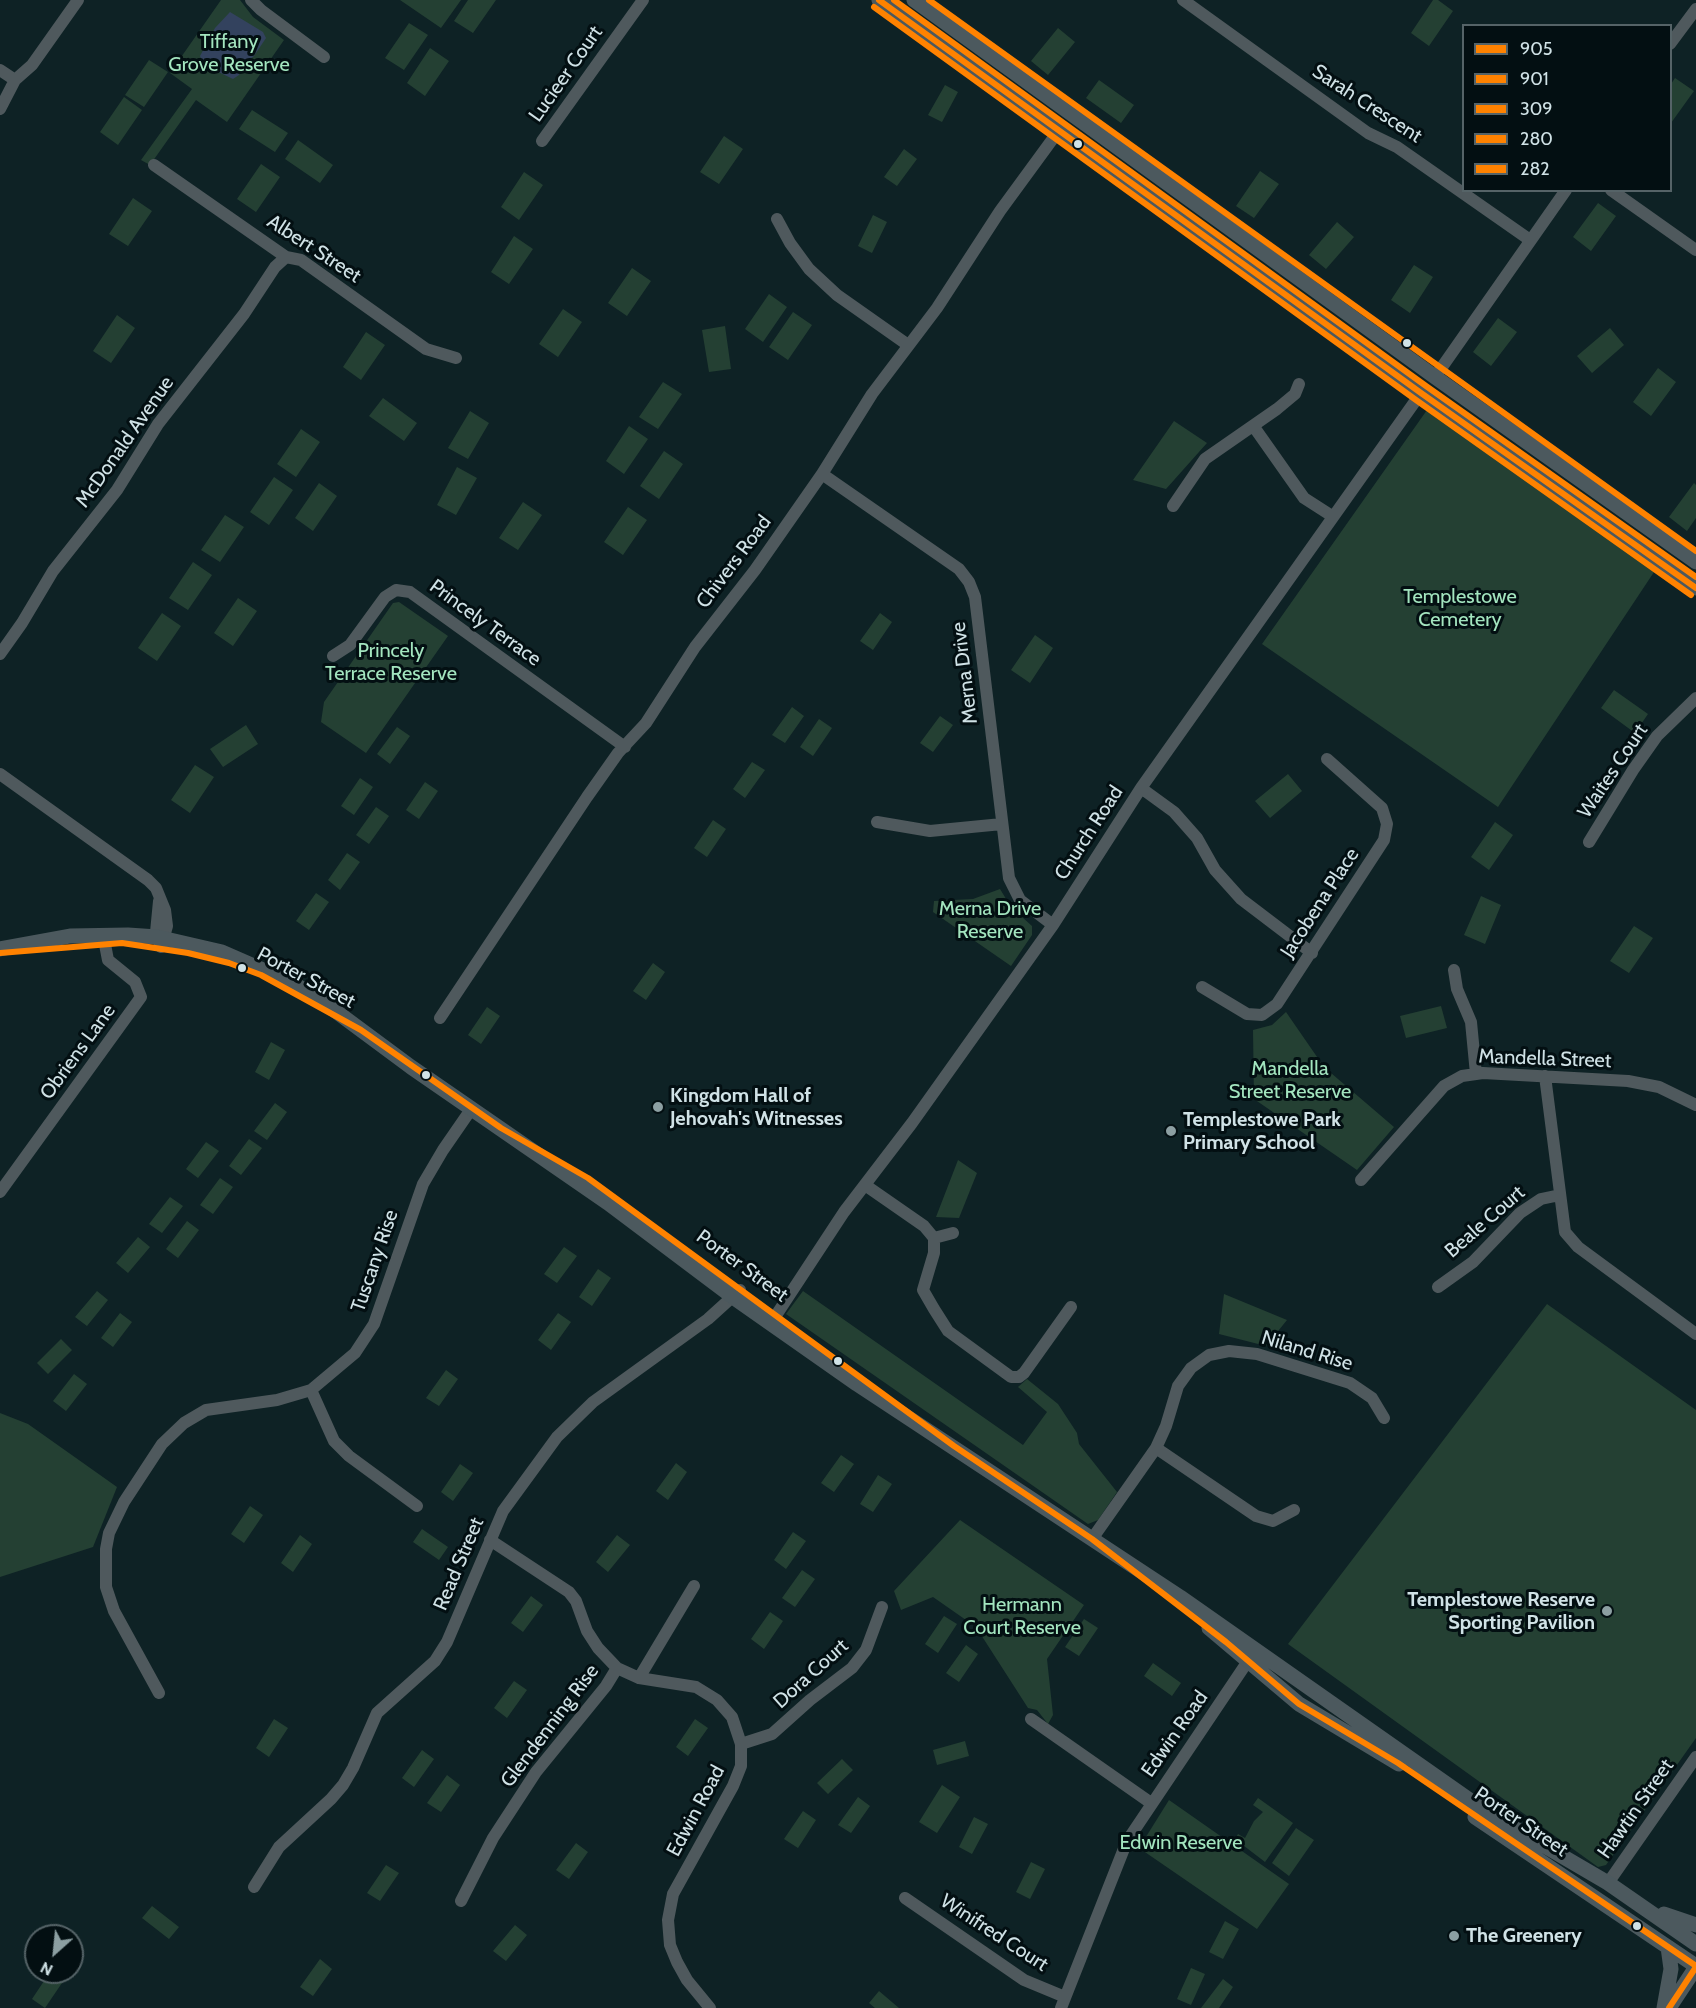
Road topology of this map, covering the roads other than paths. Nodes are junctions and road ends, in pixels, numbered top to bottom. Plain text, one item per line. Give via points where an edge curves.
1 (78, 0) edge
2 (251, 0) edge
3 (643, 0) edge
4 (879, 0) edge
5 (914, 0) edge
6 (1183, 0) edge
7 (1696, 9) edge
8 (1672, 43) edge
9 (324, 57) dead end
10 (0, 70) edge
11 (15, 80) junction
12 (0, 109) edge
13 (1060, 129) junction
14 (542, 141) dead end
15 (154, 165) dead end
16 (1565, 192) edge
17 (1614, 192) edge
18 (777, 219) dead end
19 (1530, 240) junction
20 (1696, 250) edge
21 (286, 257) junction
22 (1341, 309) junction
23 (1329, 327) junction
24 (1382, 339) junction
25 (908, 345) junction
26 (456, 358) dead end
27 (1435, 377) junction
28 (1299, 384) dead end
29 (1421, 393) junction
30 (1254, 427) junction
31 (822, 474) junction
32 (1173, 506) dead end
33 (1332, 516) junction
34 (1696, 562) edge
35 (1696, 588) edge
36 (0, 654) edge
37 (333, 656) dead end
38 (1696, 698) edge
39 (625, 747) junction
40 (1327, 759) dead end
41 (0, 774) edge
42 (1141, 788) junction
43 (877, 822) dead end
44 (1002, 824) junction
45 (1589, 842) dead end
46 (1053, 925) junction
47 (104, 939) junction
48 (160, 940) junction
49 (0, 951) edge
50 (1312, 953) junction
51 (1454, 970) dead end
52 (1202, 987) dead end
53 (440, 1018) dead end
54 (1476, 1074) junction
55 (1545, 1076) junction
56 (1696, 1105) edge
57 (472, 1108) junction
58 (1361, 1180) dead end
59 (865, 1185) junction
60 (0, 1192) edge
61 (1560, 1195) junction
62 (953, 1233) dead end
63 (934, 1238) junction
64 (1438, 1287) dead end
65 (737, 1294) junction
66 (1071, 1307) dead end
67 (773, 1320) junction
68 (1694, 1328) edge
69 (310, 1390) junction
70 (1384, 1418) dead end
71 (1156, 1448) junction
72 (417, 1506) dead end
73 (1294, 1510) dead end
74 (1092, 1539) junction
75 (490, 1540) junction
76 (694, 1586) dead end
77 (882, 1606) dead end
78 (1252, 1656) junction
79 (616, 1668) junction
80 (639, 1678) junction
81 (159, 1693) dead end
82 (1319, 1696) junction
83 (1319, 1717) junction
84 (1030, 1719) dead end
85 (741, 1744) junction
86 (1696, 1757) edge
87 (1151, 1803) junction
88 (1608, 1883) junction
89 (254, 1887) dead end
90 (905, 1898) dead end
91 (1634, 1900) junction
92 (461, 1901) dead end
93 (1696, 1925) edge
94 (1696, 1944) edge
95 (1668, 1947) junction
96 (1696, 1967) edge
97 (1063, 2002) edge
98 (710, 2008) edge
99 (1664, 2008) edge
100 (1669, 2008) edge

1 - 11 street via 32,64
2 - 9 street
3 - 14 street, Lucieer Court
4 - 13 main road
5 - 22 main road
6 - 19 street, Sarah Crescent via 1368,133 1397,147
7 - 8 street
10 - 11 street
11 - 12 street
13 - 23 main road
13 - 25 street, Chivers Road
15 - 21 street, Albert Street
16 - 19 street
17 - 20 street
18 - 25 street via 809,269 837,295
19 - 27 street
21 - 26 street, Albert Street via 301,260 426,349
21 - 36 street, McDonald Avenue via 158,424 117,490 53,571
22 - 23 main road
22 - 24 main road
23 - 29 main road
24 - 27 main road
24 - 29 main road via 1395,360 1425,384
25 - 31 street, Chivers Road
27 - 34 main road
28 - 30 street via 1294,394
29 - 33 street, Church Road
29 - 35 main road
30 - 32 street via 1204,459
30 - 33 street via 1304,498
31 - 39 street, Chivers Road
31 - 44 street, Merna Drive via 959,569 969,582 975,597
33 - 42 street, Church Road
37 - 39 street, Princely Terrace via 350,645 385,597 396,590 410,592
38 - 45 street, Waites Court via 1657,736
39 - 53 street, Chivers Road via 587,797
40 - 50 street, Jacobena Place via 1382,808 1388,824 1384,840
41 - 48 street via 156,888 167,920
42 - 46 street, Church Road
42 - 50 street via 1174,812 1240,899
43 - 44 street via 930,831
44 - 46 street, Merna Drive via 1009,878 1020,900
46 - 59 street, Church Road
47 - 48 main road, Porter Street
47 - 49 main road, Porter Street via 42,939
47 - 60 street, Obriens Lane via 108,960 135,982 141,997
48 - 57 main road, Porter Street via 222,952 260,967 326,1004
50 - 52 street, Jacobena Place via 1278,1004 1262,1015 1247,1014
51 - 54 street via 1457,989 1472,1022
54 - 55 street, Mandella Street
54 - 58 street, Mandella Street via 1462,1076 1444,1086
55 - 56 street, Mandella Street via 1628,1081 1659,1087
55 - 61 street
57 - 65 main road, Porter Street via 588,1178
57 - 69 street, Tuscany Rise via 423,1184 374,1324 345,1363
59 - 63 street via 924,1226
59 - 67 street, Church Road
61 - 64 street, Beale Court via 1541,1199 1520,1214 1473,1262
61 - 68 street via 1565,1232 1578,1247
62 - 63 street
63 - 66 street via 934,1253 923,1290 934,1310 948,1331 1011,1377 1024,1372
65 - 67 main road, Porter Street
65 - 75 street, Read Street via 574,1417 510,1502
67 - 74 main road, Porter Street
69 - 72 street via 334,1441
69 - 81 street, Tuscany Rise via 276,1400 206,1410 184,1423 162,1444 109,1533 105,1574 114,1611
70 - 71 street, Niland Rise via 1372,1398 1350,1383 1257,1354 1230,1351 1209,1355 1191,1368 1178,1386
71 - 73 street via 1256,1516 1273,1521
71 - 74 street, Niland Rise
74 - 78 main road, Porter Street
75 - 79 street, Edwin Road via 569,1592 576,1600 587,1631
75 - 89 street, Read Street via 447,1642 435,1661 377,1713 343,1785 279,1847
76 - 80 street
77 - 85 street, Dora Court via 866,1650 852,1668 772,1734
78 - 82 main road, Porter Street
78 - 83 main road, Porter Street via 1275,1685
78 - 87 street, Edwin Road
79 - 80 street, Edwin Road
79 - 92 street, Glendenning Rise via 606,1686 536,1772 493,1838
80 - 85 street, Edwin Road via 678,1683 708,1693 732,1717
82 - 83 street via 1313,1705
82 - 88 main road, Porter Street via 1491,1815
83 - 95 main road, Porter Street via 1386,1755
84 - 87 street
85 - 98 street, Edwin Road via 741,1766 733,1786 673,1894 668,1920 670,1945 677,1962
86 - 88 street, Hawtin Street
87 - 97 street, Edwin Road via 1127,1841
88 - 91 main road, Porter Street
90 - 97 street, Winifred Court via 1024,1980
91 - 93 main road
91 - 94 main road, Porter Street
95 - 96 main road, Porter Street
95 - 99 main road via 1671,1969
96 - 100 main road

